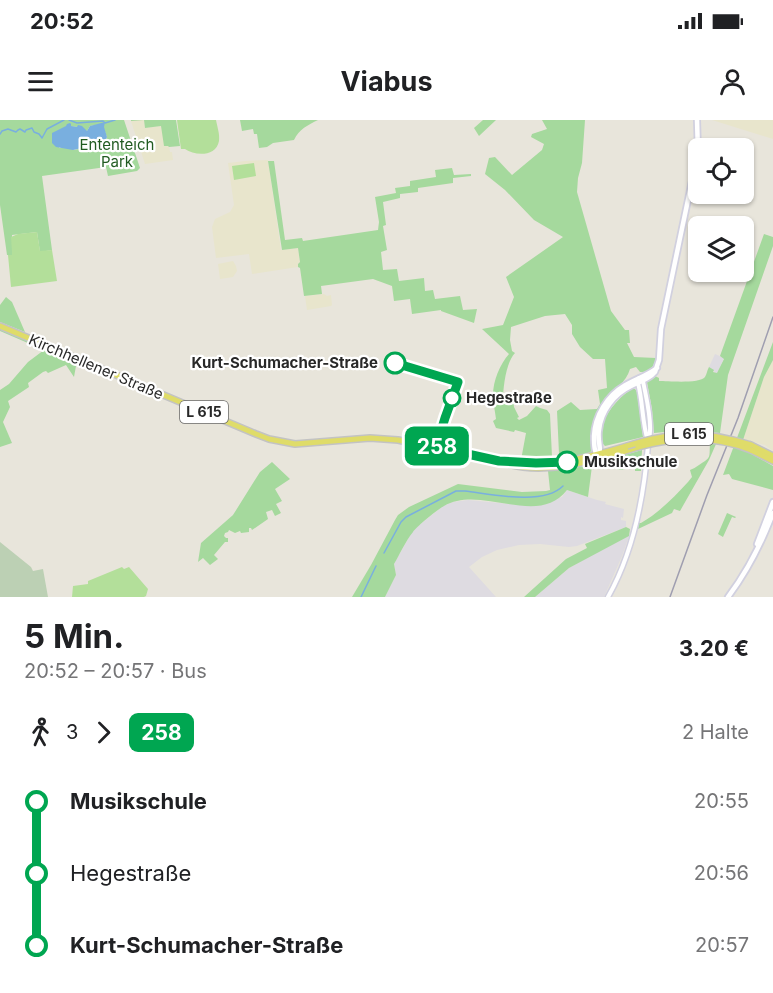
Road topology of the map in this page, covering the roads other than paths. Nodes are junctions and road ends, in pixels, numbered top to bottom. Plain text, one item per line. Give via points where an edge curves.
1 (697, 120) edge
2 (0, 326) edge
3 (640, 381) junction
4 (751, 447) junction
5 (598, 456) junction
6 (773, 456) edge
7 (773, 461) edge
8 (773, 502) edge
9 (773, 513) edge
10 (754, 554) junction
11 (730, 595) edge
12 (608, 597) edge

1 - 3 main road via 698,152 661,329 659,360 657,368
2 - 5 main road, Kirchhellener Straße / L 615 via 269,439 295,444 389,439 499,461 531,463
3 - 5 main road via 622,391 606,408 599,428
3 - 12 street via 648,441 645,471 635,528
4 - 5 main road, L 615, bridge via 677,439
4 - 5 main road, L 615, bridge via 719,436 667,435
4 - 6 main road, L 615
4 - 7 main road, L 615
8 - 10 main road
9 - 10 main road
10 - 11 main road

